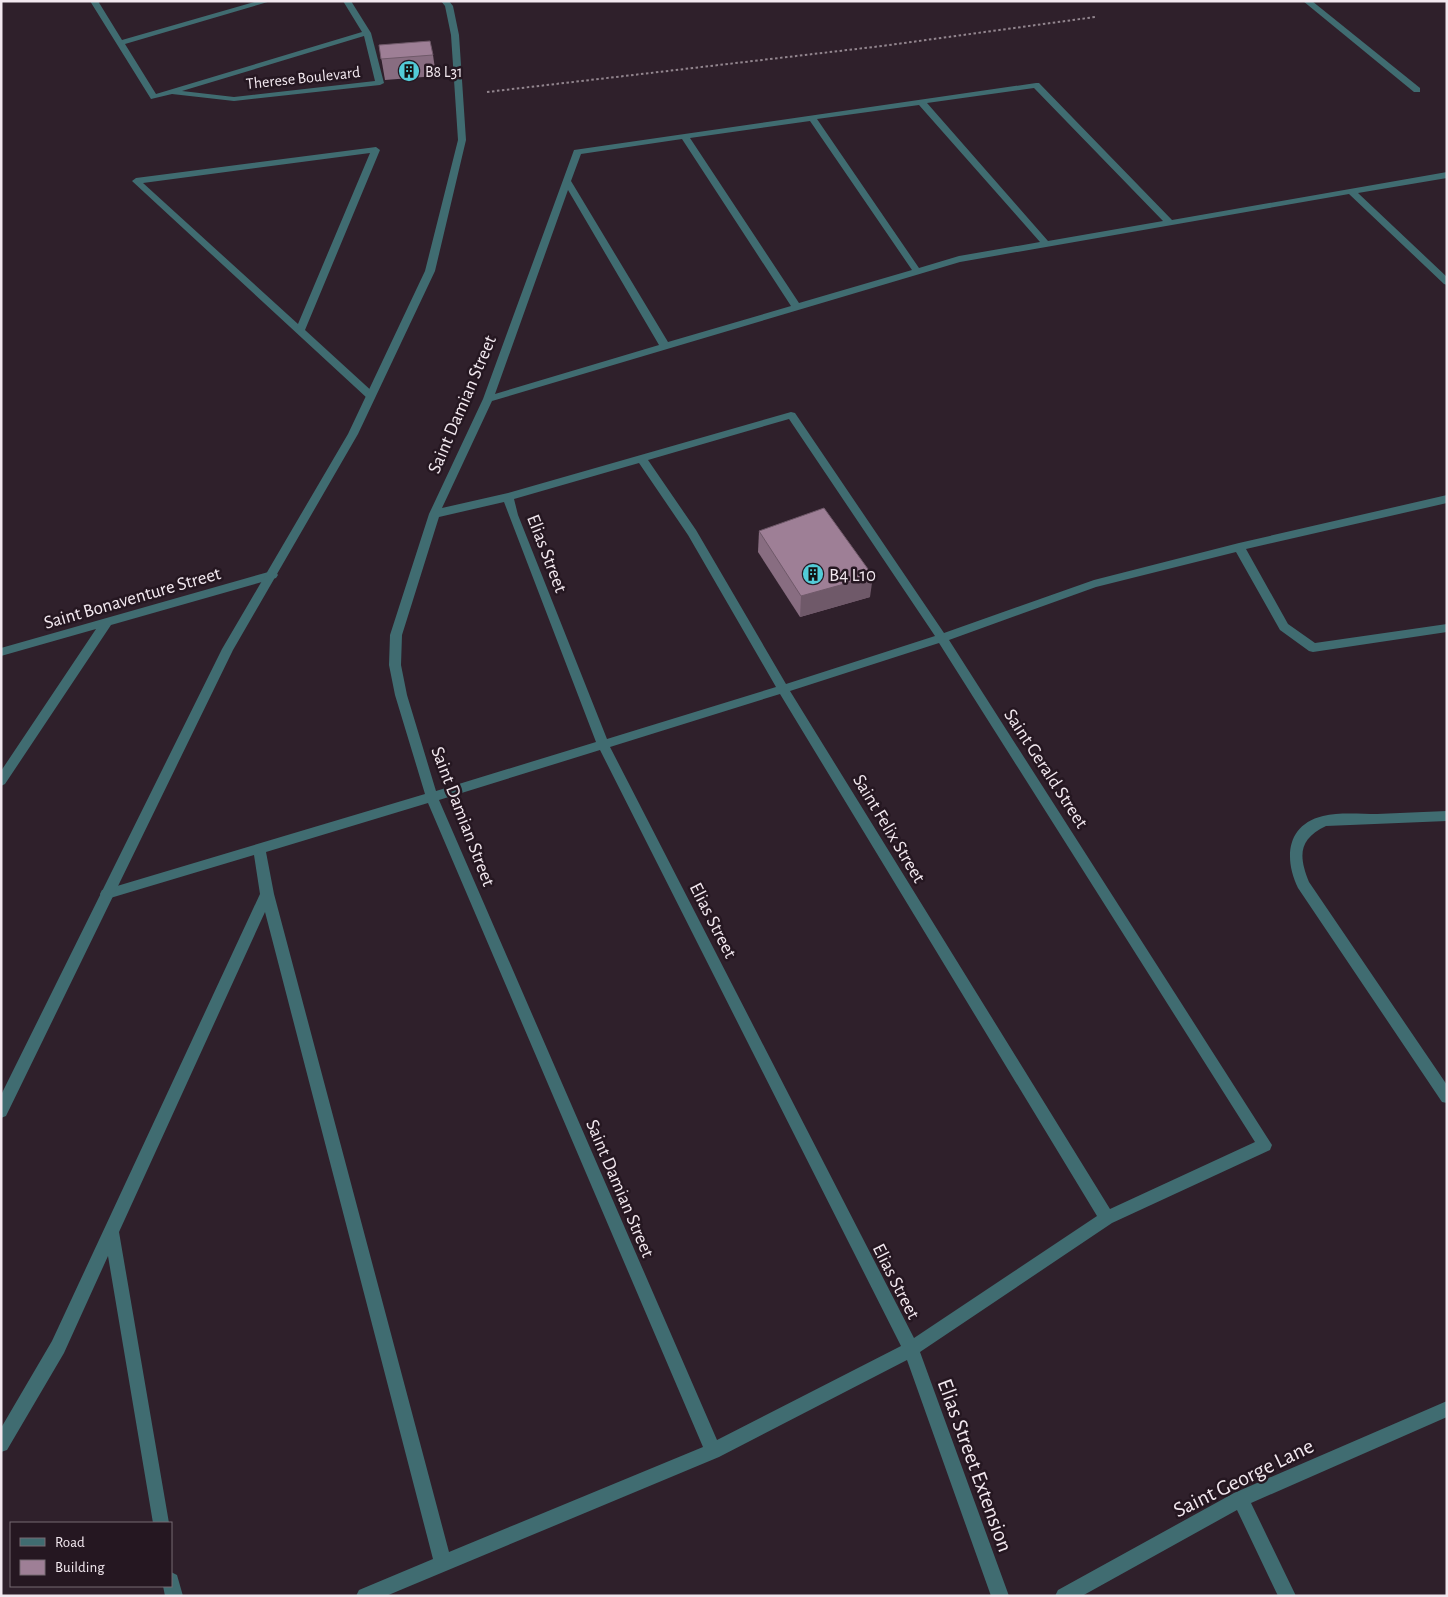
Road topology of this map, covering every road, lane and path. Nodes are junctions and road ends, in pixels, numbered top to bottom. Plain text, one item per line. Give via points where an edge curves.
1 (94, 1) edge
2 (267, 1) edge
3 (346, 1) edge
4 (445, 1) edge
5 (1308, 1) edge
6 (1095, 17) dead end
7 (367, 33) junction
8 (121, 43) junction
9 (1417, 90) dead end
10 (170, 93) junction
11 (459, 95) junction
12 (921, 102) junction
13 (812, 118) junction
14 (684, 136) junction
15 (1447, 175) edge
16 (566, 181) junction
17 (1352, 192) junction
18 (1170, 223) junction
19 (1046, 244) junction
20 (917, 271) junction
21 (1447, 282) edge
22 (797, 307) junction
23 (300, 330) junction
24 (665, 346) junction
25 (371, 396) junction
26 (488, 398) junction
27 (641, 458) junction
28 (508, 498) junction
29 (1447, 499) edge
30 (434, 514) junction
31 (1239, 547) junction
32 (272, 575) junction
33 (107, 622) junction
34 (1447, 628) edge
35 (942, 638) junction
36 (1, 652) edge
37 (782, 689) junction
38 (603, 745) junction
39 (1, 780) edge
40 (432, 797) junction
41 (1447, 816) edge
42 (259, 848) junction
43 (107, 894) junction
44 (267, 894) junction
45 (1447, 1097) edge
46 (1, 1111) edge
47 (1106, 1218) junction
48 (111, 1231) junction
49 (911, 1349) junction
50 (1447, 1409) edge
51 (1, 1444) edge
52 (713, 1451) junction
53 (1240, 1499) junction
54 (161, 1522) edge
55 (442, 1564) junction
56 (365, 1596) edge
57 (1000, 1596) edge
58 (1064, 1596) edge
59 (1287, 1596) edge

1 - 8 street
2 - 8 street
3 - 7 street, Therese Boulevard
4 - 11 street via 455,35
5 - 9 street
6 - 11 path via 882,46
7 - 10 street
7 - 10 street, Therese Boulevard via 380,83 234,100
8 - 10 street via 154,97
11 - 25 street via 462,140 430,271
12 - 13 street
12 - 18 street via 1036,85
12 - 19 street
13 - 14 street
13 - 20 street
14 - 16 street, Saint Damian Street via 577,152
14 - 22 street
15 - 17 street
16 - 24 street
16 - 26 street, Saint Damian Street
17 - 18 street
17 - 21 street
18 - 19 street
19 - 20 street via 958,259
20 - 22 street
22 - 24 street
23 - 23 street via 179,220 136,181 376,150
23 - 25 street
24 - 26 street
25 - 32 street via 354,434
26 - 30 street, Saint Damian Street
27 - 28 street
27 - 35 street, Saint Gerald Street via 790,415
27 - 37 street, Saint Felix Street via 692,533
28 - 30 street
28 - 38 street, Elias Street
29 - 31 street
30 - 40 street, Saint Damian Street via 396,635 395,664 401,695
31 - 34 street via 1284,628 1312,648
31 - 35 street via 1094,584
32 - 33 street, Saint Bonaventure Street
32 - 43 street via 228,649
33 - 36 street, Saint Bonaventure Street
33 - 39 street
35 - 37 street
35 - 47 street, Saint Gerald Street via 1265,1145
37 - 38 street
37 - 47 street, Saint Felix Street
38 - 40 street
38 - 49 street, Elias Street
40 - 42 street
40 - 52 street, Saint Damian Street
41 - 45 street via 1324,821 1307,830 1298,840 1295,852 1302,884
42 - 43 street
42 - 44 street
43 - 46 street
44 - 48 street
44 - 55 street
47 - 49 street
48 - 51 street via 58,1347
48 - 54 street
49 - 52 street
49 - 57 street, Elias Street Extension
50 - 53 street, Saint George Lane
52 - 55 street
53 - 58 street, Saint George Lane
53 - 59 street
55 - 56 street

